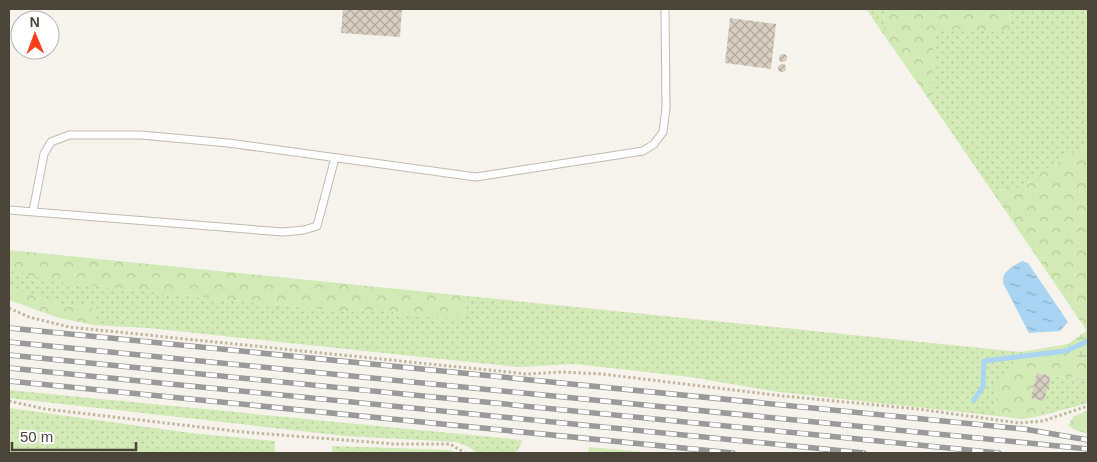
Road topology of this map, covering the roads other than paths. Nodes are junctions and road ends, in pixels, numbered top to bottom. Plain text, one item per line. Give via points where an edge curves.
1 (665, 9) edge
2 (335, 158) junction
3 (9, 210) edge
4 (33, 211) junction

1 - 2 lane via 666,108 663,132 654,144 643,151 476,177
2 - 4 lane via 317,226 304,230 284,232
2 - 4 lane via 141,135 69,135 51,142 44,154
3 - 4 lane

